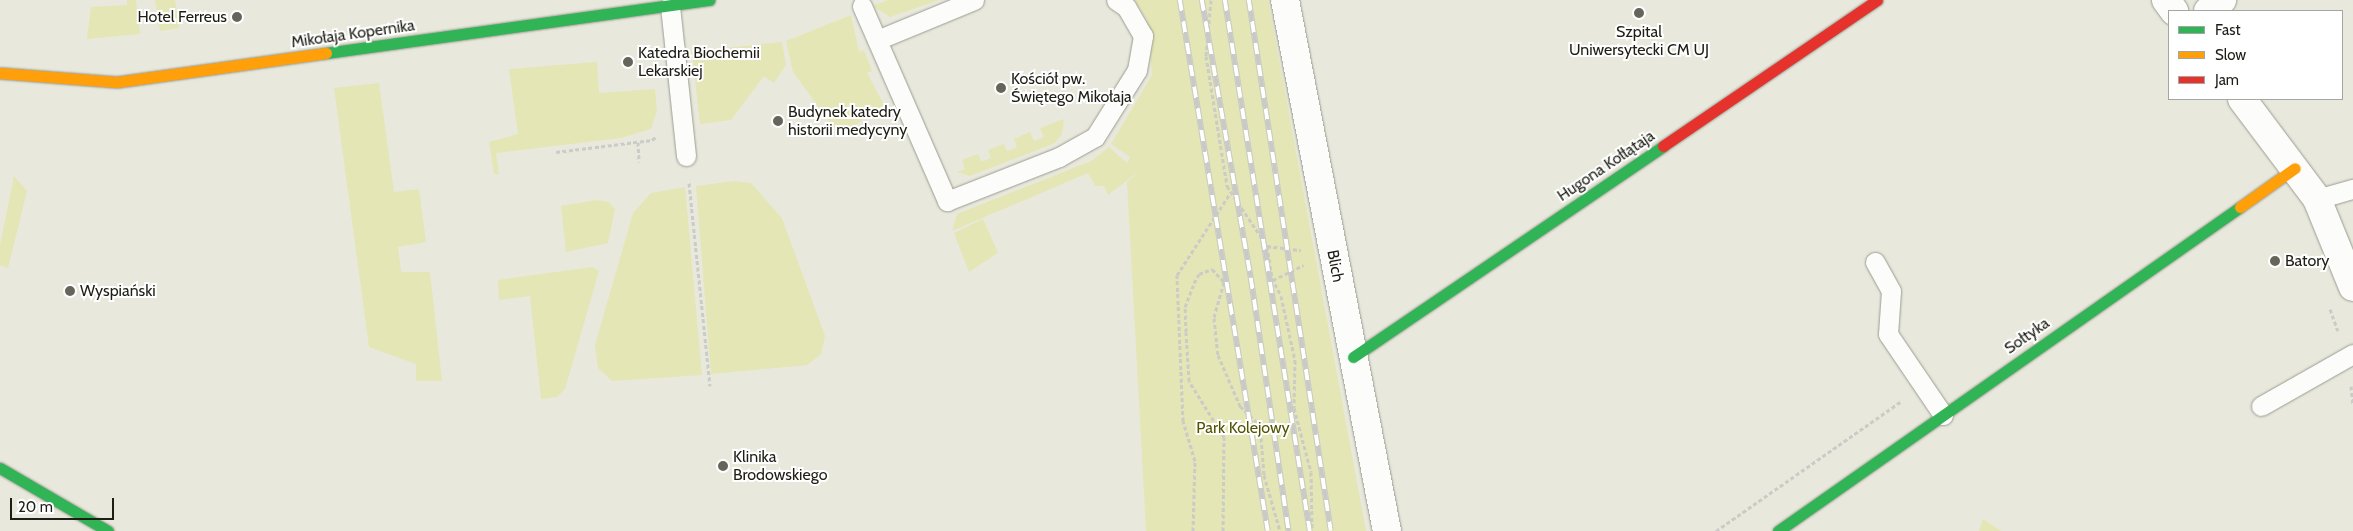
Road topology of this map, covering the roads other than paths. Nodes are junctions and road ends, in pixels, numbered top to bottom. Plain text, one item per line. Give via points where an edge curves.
1 (709, 0) edge
2 (974, 0) edge
3 (1116, 0) edge
4 (1285, 0) edge
5 (1876, 0) edge
6 (2222, 0) edge
7 (670, 6) junction
8 (862, 6) dead end
9 (2209, 10) edge
10 (877, 40) junction
11 (0, 73) edge
12 (2243, 100) edge
13 (686, 156) road end
14 (2295, 168) junction
15 (2353, 189) edge
16 (2317, 199) junction
17 (1875, 262) dead end
18 (2353, 288) edge
19 (2353, 354) edge
20 (1353, 358) junction
21 (2261, 406) dead end
22 (1943, 415) junction
23 (0, 468) edge
24 (108, 531) edge
25 (1387, 531) edge
26 (1778, 531) edge

1 - 7 street, Mikołaja Kopernika
2 - 10 lane
3 - 10 lane via 1126,7 1143,36 1137,70 1095,137 1059,157 947,201
4 - 20 street, Blich
5 - 20 street, Hugona Kołłątaja
6 - 9 street
7 - 11 street, Mikołaja Kopernika via 116,82
7 - 13 lane
8 - 10 lane
12 - 14 street
14 - 16 street
14 - 22 street, Sołtyka
15 - 16 lane
16 - 18 street
17 - 22 lane via 1891,291 1888,334
19 - 21 lane
20 - 25 street, Blich
22 - 26 street, Sołtyka
23 - 24 street

